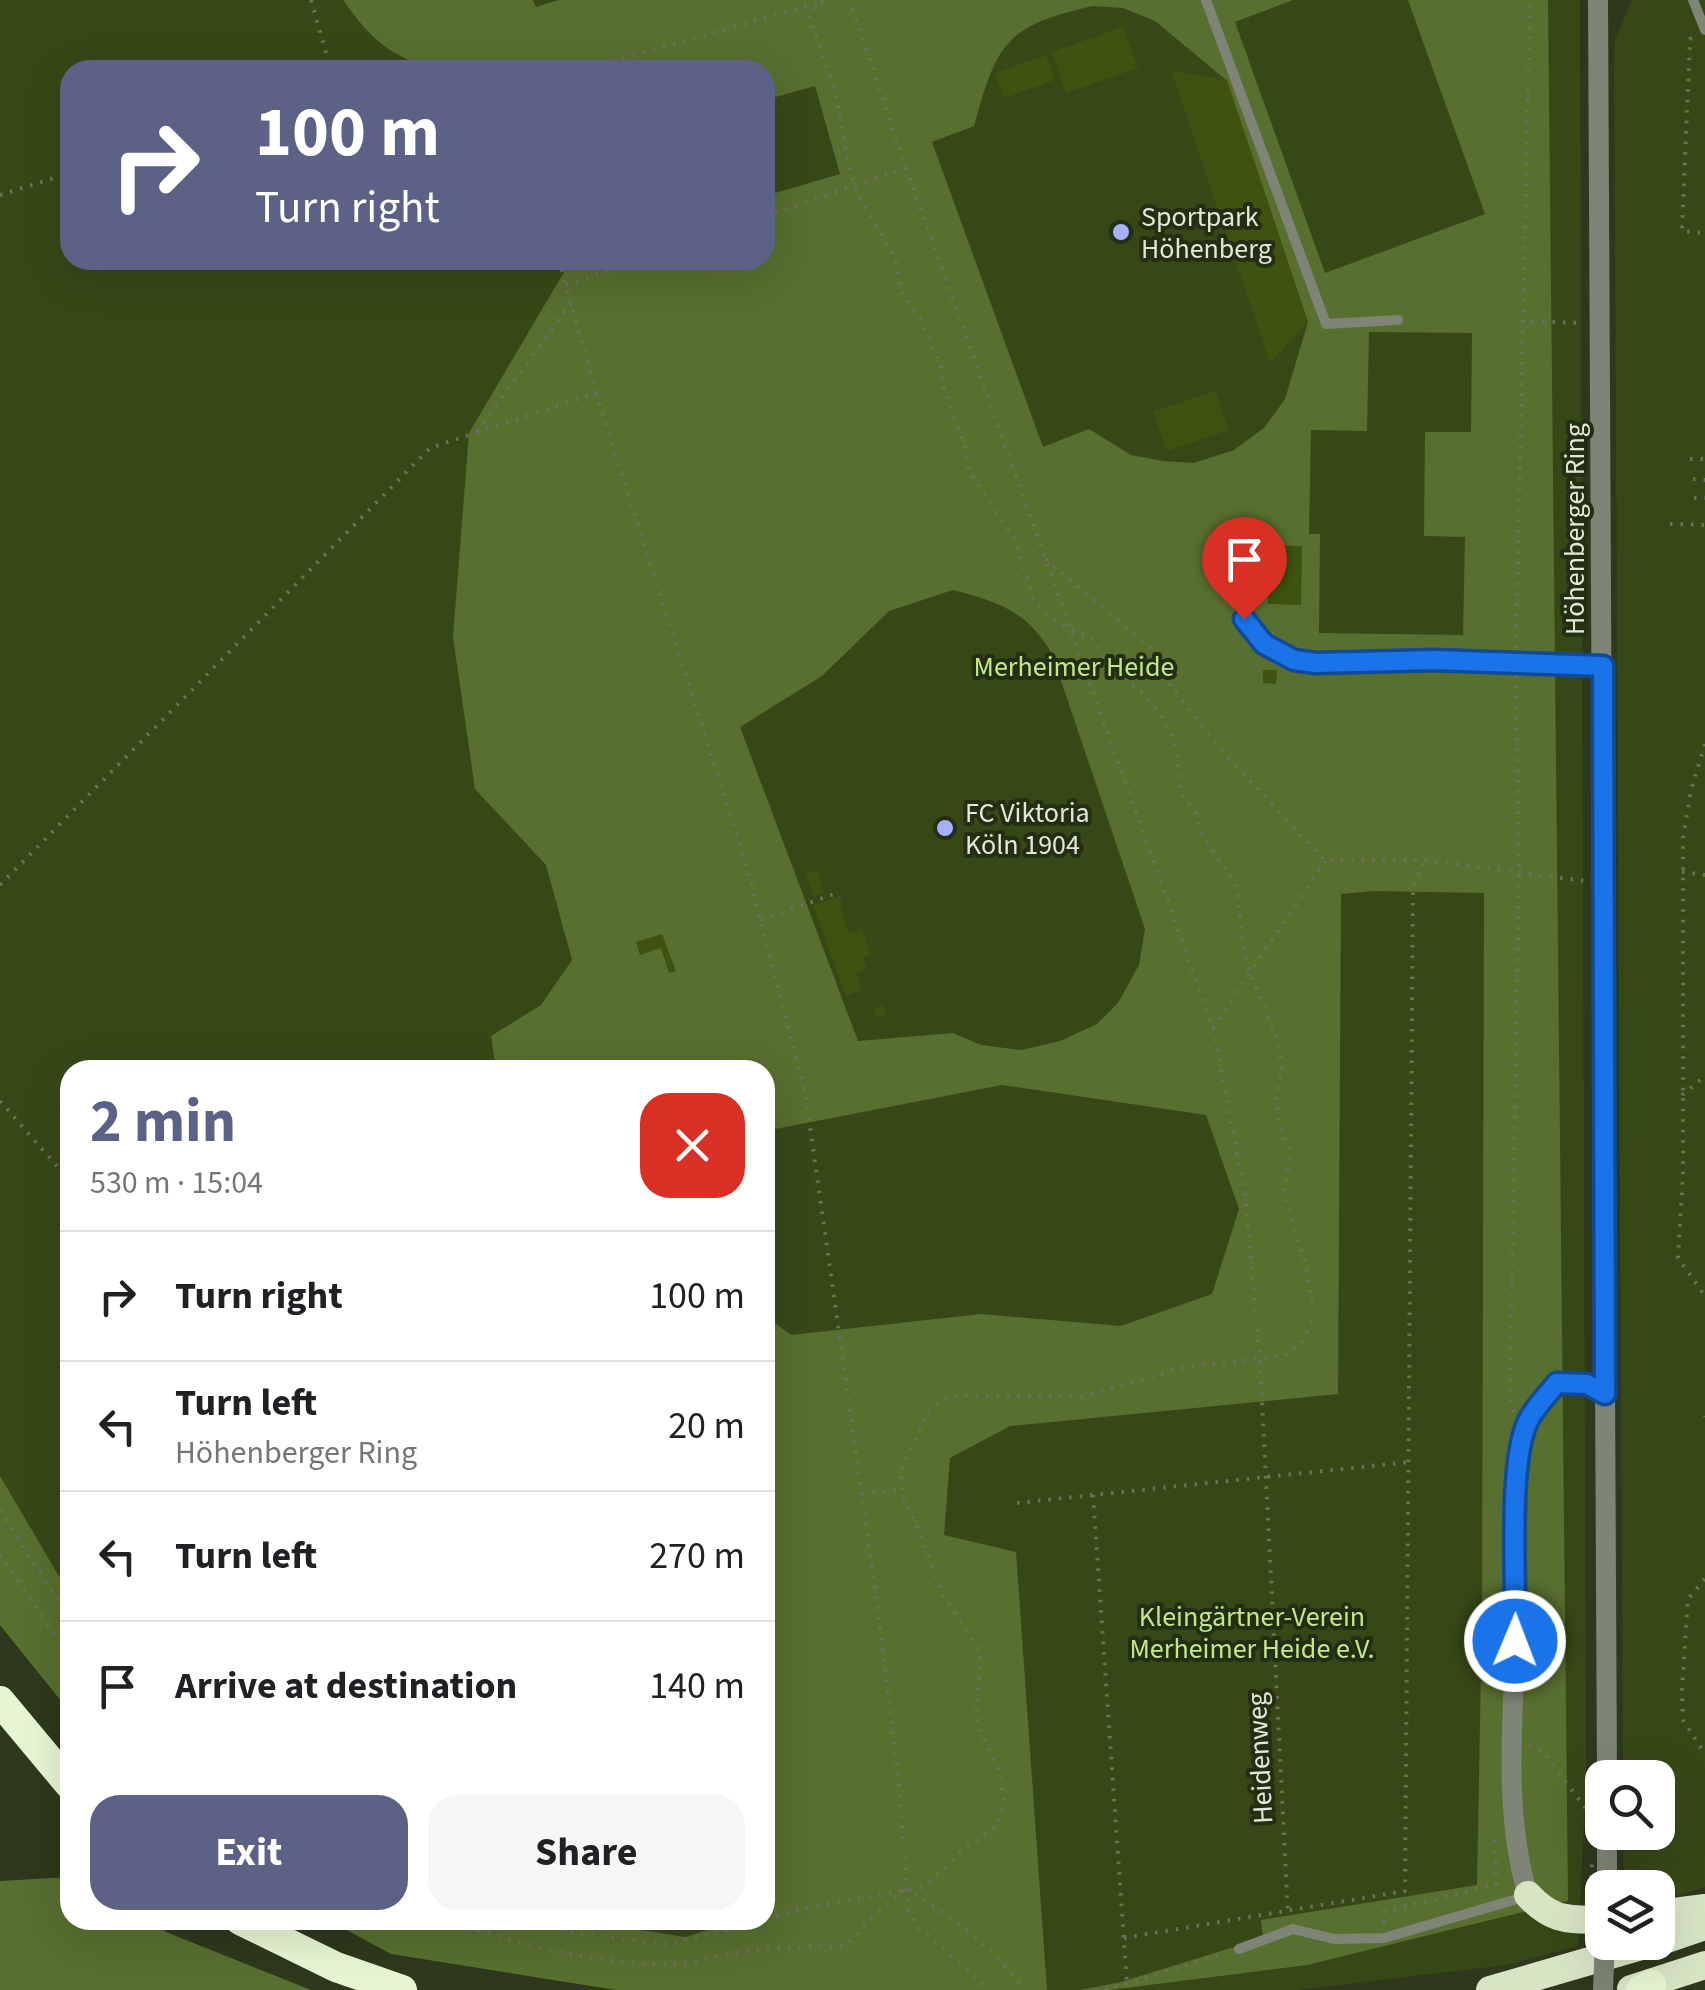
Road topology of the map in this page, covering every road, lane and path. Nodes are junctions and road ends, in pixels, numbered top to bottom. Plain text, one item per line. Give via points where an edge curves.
1 (312, 0) edge
2 (799, 0) edge
3 (831, 0) edge
4 (850, 0) edge
5 (1206, 0) edge
6 (1530, 0) edge
7 (1598, 0) edge
8 (1693, 0) edge
9 (817, 2) edge
10 (801, 8) junction
11 (1705, 30) edge
12 (328, 60) edge
13 (617, 60) edge
14 (906, 168) junction
15 (60, 176) edge
16 (854, 185) junction
17 (0, 194) edge
18 (775, 213) edge
19 (1705, 233) edge
20 (562, 270) edge
21 (609, 270) edge
22 (566, 285) junction
23 (571, 304) junction
24 (1398, 320) dead end
25 (1521, 321) junction
26 (1600, 324) junction
27 (596, 394) junction
28 (477, 432) junction
29 (1690, 458) dead end
30 (1705, 459) edge
31 (1693, 479) dead end
32 (1705, 480) edge
33 (1694, 498) dead end
34 (1705, 498) edge
35 (1670, 524) dead end
36 (1705, 525) edge
37 (1044, 558) junction
38 (1235, 594) dead end
39 (1069, 628) junction
40 (1516, 662) junction
41 (1603, 666) junction
42 (1705, 744) edge
43 (1425, 860) junction
44 (1325, 861) junction
45 (1519, 870) junction
46 (1682, 872) junction
47 (1705, 876) edge
48 (1604, 884) junction
49 (0, 886) edge
50 (840, 892) dead end
51 (761, 920) junction
52 (1250, 973) junction
53 (1213, 1028) junction
54 (1704, 1080) edge
55 (1682, 1095) junction
56 (0, 1102) edge
57 (60, 1170) edge
58 (1705, 1282) edge
59 (1699, 1287) junction
60 (1705, 1296) edge
61 (1260, 1360) junction
62 (1605, 1394) junction
63 (1520, 1446) junction
64 (1408, 1462) junction
65 (1265, 1477) junction
66 (901, 1490) junction
67 (862, 1494) junction
68 (1093, 1495) junction
69 (1017, 1503) dead end
70 (0, 1510) edge
71 (0, 1554) edge
72 (1705, 1579) edge
73 (60, 1605) edge
74 (60, 1641) edge
75 (0, 1701) edge
76 (1512, 1735) junction
77 (1705, 1754) edge
78 (1607, 1760) edge
79 (60, 1773) edge
80 (1585, 1807) edge
81 (1496, 1820) dead end
82 (1599, 1850) edge
83 (1599, 1859) junction
84 (1599, 1870) edge
85 (1602, 1870) edge
86 (905, 1889) junction
87 (1528, 1895) junction
88 (1705, 1908) edge
89 (1286, 1910) junction
90 (1675, 1912) edge
91 (775, 1918) edge
92 (1705, 1926) edge
93 (1585, 1927) edge
94 (1293, 1928) junction
95 (260, 1930) edge
96 (482, 1930) edge
97 (564, 1930) edge
98 (734, 1930) edge
99 (727, 1932) joint
100 (1675, 1936) edge
101 (1124, 1938) junction
102 (1384, 1938) junction
103 (1239, 1949) joint
104 (1594, 1960) edge
105 (1601, 1960) edge
106 (1705, 1965) edge
107 (1128, 1984) junction
108 (1640, 1988) edge
109 (402, 1990) edge
110 (985, 1990) edge
111 (1024, 1990) edge
112 (1105, 1990) edge
113 (1490, 1990) edge
114 (1603, 1990) edge

1 - 12 path
2 - 10 path
3 - 9 path
4 - 14 path, Heidenweg
5 - 24 lane via 1326,324
6 - 25 path
7 - 26 street, Höhenberger Ring
8 - 11 lane
9 - 10 path
9 - 16 path via 808,17 836,94
10 - 13 path
11 - 19 path via 1690,40 1682,231
14 - 16 path
14 - 37 path, Heidenweg
15 - 17 path
16 - 18 path
16 - 39 path via 941,367 969,472 1015,539 1033,598
20 - 22 path
21 - 22 path
22 - 23 path
23 - 27 path
23 - 28 path
25 - 26 path
25 - 40 path
26 - 41 street, Höhenberger Ring
27 - 28 path
27 - 51 path
28 - 49 path via 430,448
29 - 30 path
31 - 32 path
33 - 34 path
35 - 36 path
37 - 39 path, Heidenweg
37 - 44 path via 1151,648 1169,684 1224,753
38 - 40 lane via 1264,644 1294,660
39 - 52 path via 1092,639 1175,740 1181,792 1236,886
39 - 53 path, Heidenweg
40 - 41 lane
40 - 45 path
41 - 48 street, Höhenberger Ring
42 - 46 path via 1687,809
43 - 44 path
43 - 45 path
43 - 64 path via 1413,891
44 - 52 path
45 - 48 path
45 - 63 path via 1510,1394
46 - 47 path
46 - 55 path
48 - 62 street, Höhenberger Ring
50 - 51 path
51 - 67 path via 806,1091
52 - 53 path
52 - 61 path via 1278,1041 1276,1098 1290,1151 1284,1195 1312,1297 1304,1342 1285,1356
53 - 61 path, Heidenweg via 1245,1194
54 - 55 path
55 - 59 path via 1678,1258
56 - 57 path
58 - 59 path
59 - 60 path
61 - 65 path, Heidenweg
61 - 66 path via 1186,1366 1082,1397 989,1393 944,1400 928,1410 901,1469
62 - 63 street via 1587,1384 1557,1383 1528,1422
62 - 78 street, Höhenberger Ring
63 - 76 street
64 - 65 path
64 - 89 path via 1405,1891
65 - 68 path
65 - 89 path, Heidenweg
66 - 67 path
66 - 86 path via 942,1594 981,1652 976,1714 1000,1773 1004,1805 996,1826 924,1887
67 - 86 path via 900,1793
68 - 69 path
68 - 101 path
70 - 73 path
71 - 74 path
72 - 77 path via 1688,1599 1682,1690 1682,1720
75 - 79 highway
76 - 80 path via 1542,1752
76 - 87 street via 1515,1841
81 - 102 path via 1496,1884 1384,1912
82 - 83 street
83 - 84 path, bridge
83 - 85 street
86 - 91 path
86 - 96 path via 840,1948 753,1950 679,1964 614,1961
86 - 110 path via 917,1926
86 - 111 path via 968,1930
87 - 93 highway via 1543,1911
87 - 102 lane
88 - 90 highway
89 - 94 path, Heidenweg
89 - 101 path
92 - 100 highway
94 - 102 lane via 1334,1940
94 - 103 lane
95 - 109 highway
97 - 99 path via 664,1944
98 - 99 path
101 - 107 path
103 - 107 path
104 - 113 highway
105 - 114 street, bridge
106 - 108 highway
107 - 112 path

